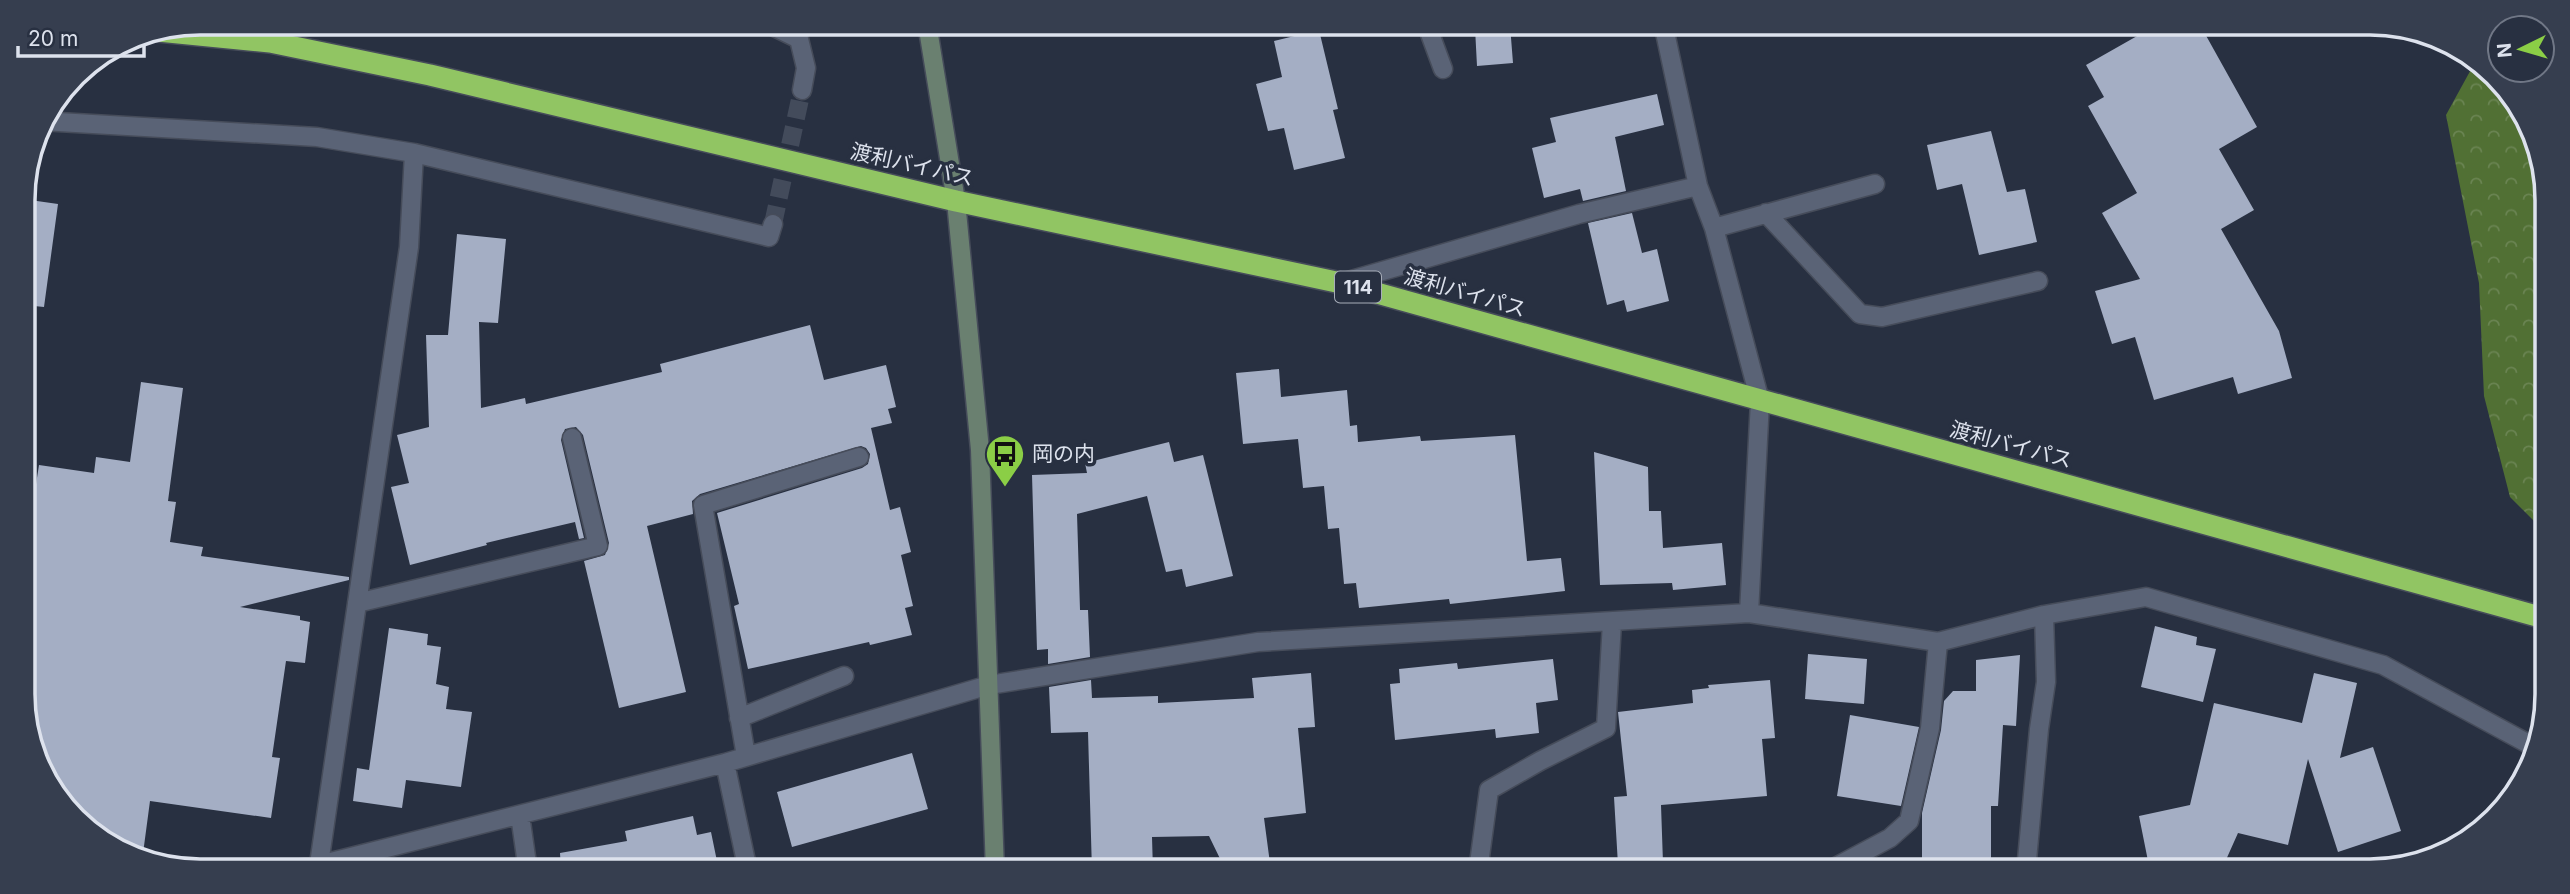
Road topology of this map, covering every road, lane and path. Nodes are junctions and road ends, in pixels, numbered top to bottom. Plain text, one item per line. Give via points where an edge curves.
1 (199, 35) edge
2 (791, 35) edge
3 (929, 35) edge
4 (1430, 35) edge
5 (1666, 35) edge
6 (1443, 69) dead end
7 (802, 90) tunnel mouth
8 (55, 122) edge
9 (414, 153) junction
10 (1875, 184) dead end
11 (1698, 186) junction
12 (956, 201) junction
13 (1766, 214) junction
14 (773, 224) dead end
15 (1714, 228) junction
16 (2038, 281) dead end
17 (1341, 283) junction
18 (1760, 401) junction
19 (572, 438) dead end
20 (859, 457) dead end
21 (358, 603) junction
22 (1749, 613) junction
23 (2044, 615) junction
24 (2535, 616) edge
25 (1612, 622) junction
26 (1938, 642) junction
27 (844, 676) dead end
28 (989, 685) junction
29 (739, 718) junction
30 (2527, 743) edge
31 (746, 756) junction
32 (725, 762) junction
33 (520, 815) junction
34 (320, 859) edge
35 (353, 859) edge
36 (526, 859) edge
37 (745, 859) edge
38 (995, 859) edge
39 (1480, 859) edge
40 (1851, 859) edge
41 (2027, 859) edge

1 - 12 highway, 渡利バイパス / 114 via 270,42 430,75
2 - 7 street via 799,39 806,68
3 - 12 street
4 - 6 street
5 - 11 street
8 - 9 street via 317,137
9 - 14 street via 769,237
9 - 21 street via 410,247
10 - 13 street
11 - 15 street
11 - 17 street via 1579,214
12 - 17 highway, 渡利バイパス / 114
12 - 28 street via 980,450
13 - 15 street
13 - 16 street via 1860,314 1882,317
15 - 18 street
17 - 18 highway, 渡利バイパス / 114
18 - 22 street
18 - 24 highway, 渡利バイパス / 114
19 - 21 street via 598,546
20 - 29 street via 703,505
21 - 34 street
22 - 25 street
22 - 26 street
23 - 26 street
23 - 30 street via 2146,597 2383,665
23 - 41 street via 2046,682
25 - 28 street via 1258,642
25 - 39 street via 1606,728 1489,790
26 - 40 street via 1930,728 1909,821 1890,838
27 - 29 street
28 - 31 street
28 - 38 street
29 - 31 street
31 - 32 street
32 - 33 street
32 - 37 street
33 - 35 street
33 - 36 street

